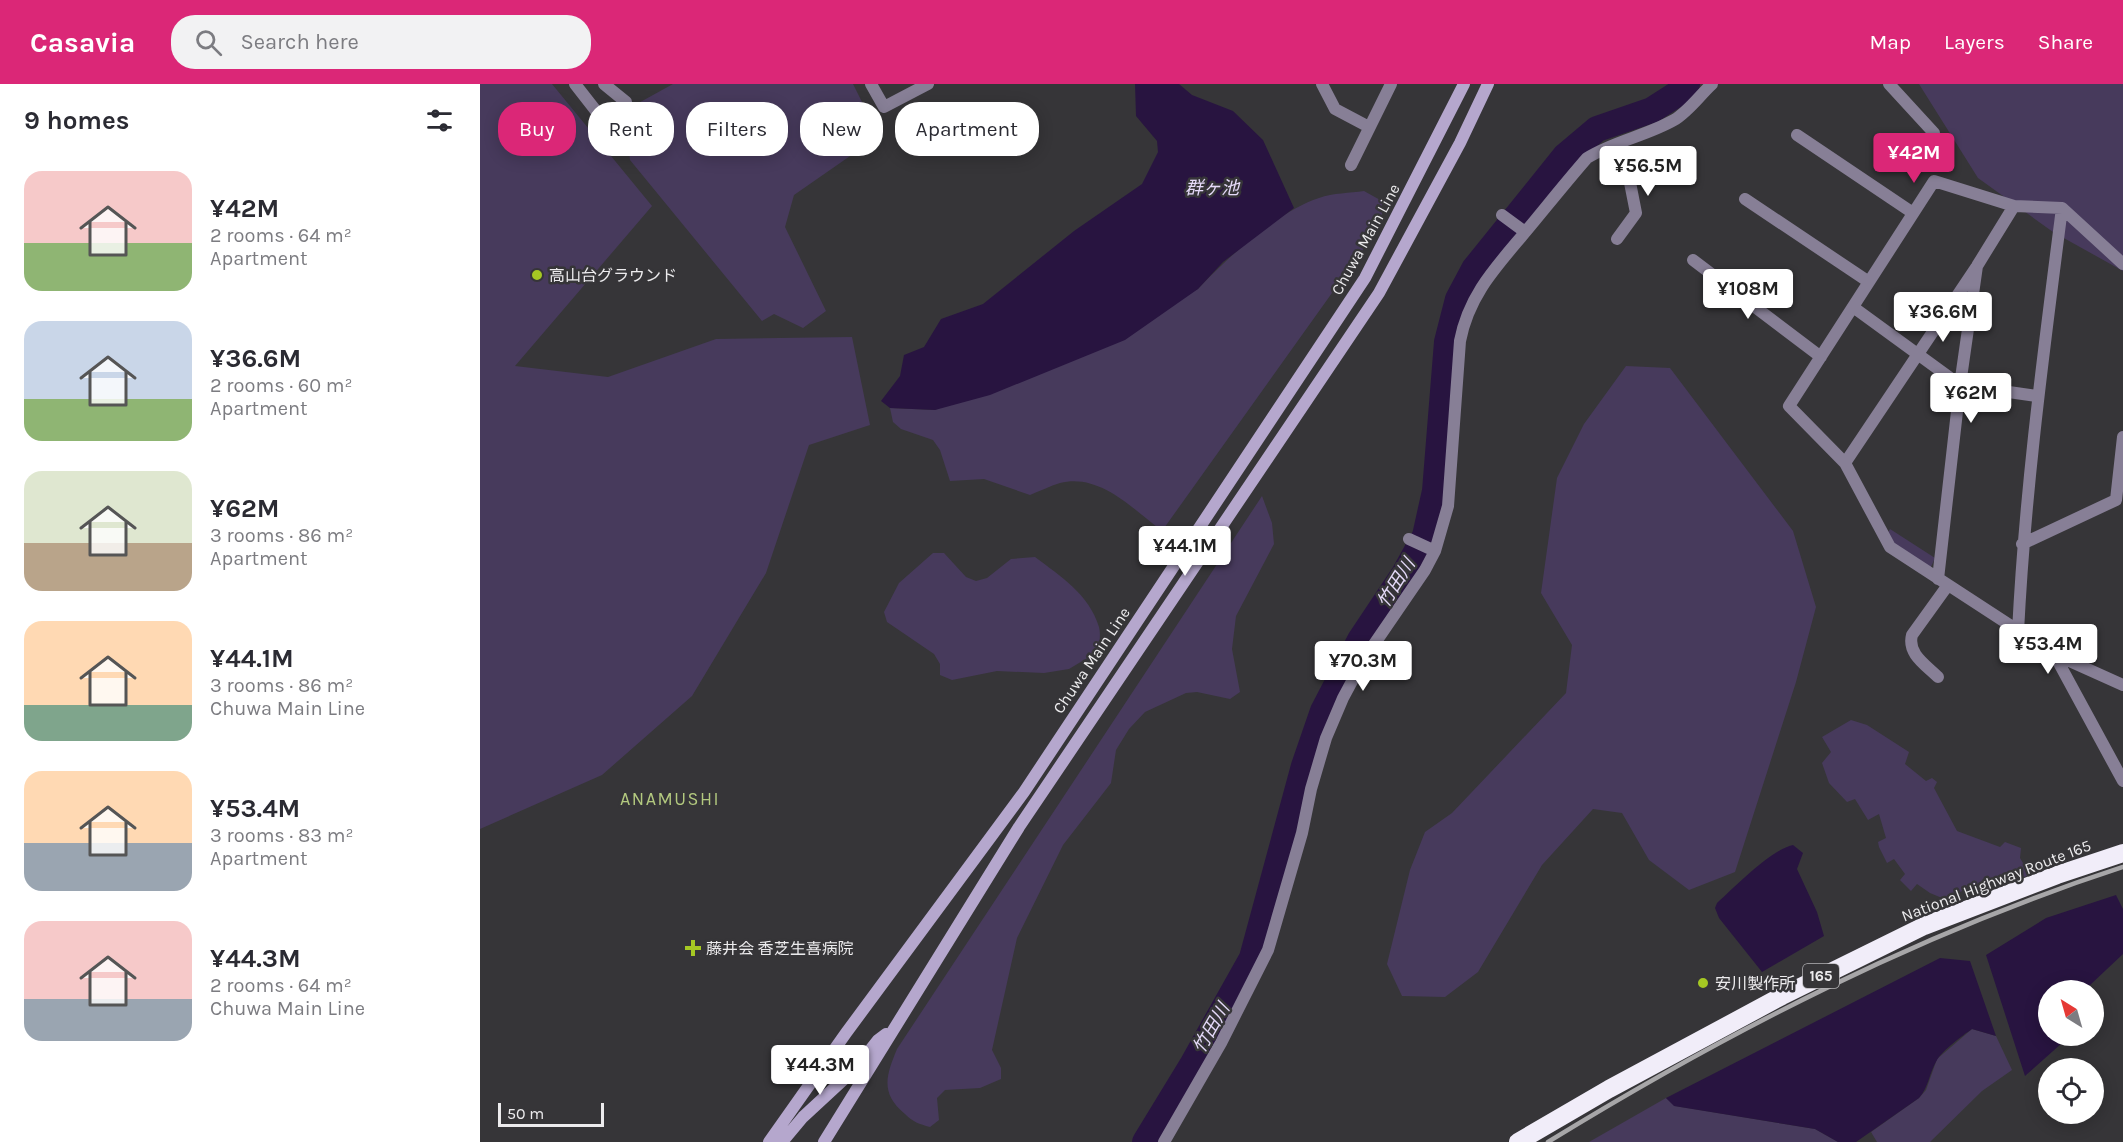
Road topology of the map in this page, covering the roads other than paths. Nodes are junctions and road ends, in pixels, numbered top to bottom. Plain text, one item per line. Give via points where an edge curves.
1 (575, 84) edge
2 (604, 84) edge
3 (871, 84) edge
4 (928, 84) edge
5 (1322, 84) edge
6 (1391, 84) edge
7 (1464, 84) edge
8 (1488, 84) edge
9 (1712, 84) edge
10 (1889, 84) edge
11 (589, 102) edge
12 (626, 102) dead end
13 (1369, 127) junction
14 (1934, 133) dead end
15 (1797, 135) dead end
16 (1622, 142) junction
17 (1351, 165) dead end
18 (1745, 199) dead end
19 (2013, 206) junction
20 (2062, 208) junction
21 (1913, 213) junction
22 (1502, 215) dead end
23 (1525, 232) junction
24 (1617, 239) dead end
25 (1693, 260) dead end
26 (2123, 264) edge
27 (1977, 266) junction
28 (1869, 282) junction
29 (1853, 307) junction
30 (1917, 355) junction
31 (1821, 357) junction
32 (1960, 385) junction
33 (2037, 396) junction
34 (2123, 437) edge
35 (1845, 463) junction
36 (1409, 539) dead end
37 (2022, 544) junction
38 (1436, 552) junction
39 (1943, 582) junction
40 (2018, 632) junction
41 (2054, 654) junction
42 (1938, 677) dead end
43 (2123, 685) edge
44 (2123, 781) edge
45 (2123, 853) edge
46 (895, 1028) junction
47 (1525, 1139) edge
48 (770, 1142) edge
49 (782, 1142) edge
50 (824, 1142) edge
51 (1164, 1142) edge

1 - 11 street
2 - 12 street
3 - 4 street via 884,107
5 - 13 street via 1335,109
6 - 13 street
7 - 48 main road, Chuwa Main Line via 1365,278 1024,792
8 - 46 main road, Chuwa Main Line via 1379,293 1019,828
9 - 16 street via 1675,119
10 - 14 street
13 - 17 street
15 - 21 street
16 - 23 street via 1587,158
16 - 24 street via 1636,213
18 - 28 street
19 - 20 street
19 - 21 street via 1934,181
19 - 27 street
20 - 26 street
20 - 33 street
21 - 28 street
22 - 23 street
23 - 38 street via 1486,279 1464,323 1448,506
25 - 31 street
27 - 30 street
27 - 32 street
28 - 29 street
29 - 30 street
29 - 31 street
30 - 32 street
30 - 35 street
31 - 35 street via 1789,406
32 - 33 street
32 - 39 street
33 - 37 street
34 - 37 street via 2116,500
35 - 39 street via 1890,547
36 - 38 street
37 - 40 street
38 - 51 street via 1342,698 1311,789 1268,950
39 - 40 street
39 - 42 street via 1910,644
40 - 41 street
41 - 43 street
41 - 44 street
45 - 47 highway, National Highway Route 165 / 165 via 1924,926 1782,996
46 - 49 main road via 878,1040 856,1068
46 - 50 main road, Chuwa Main Line

